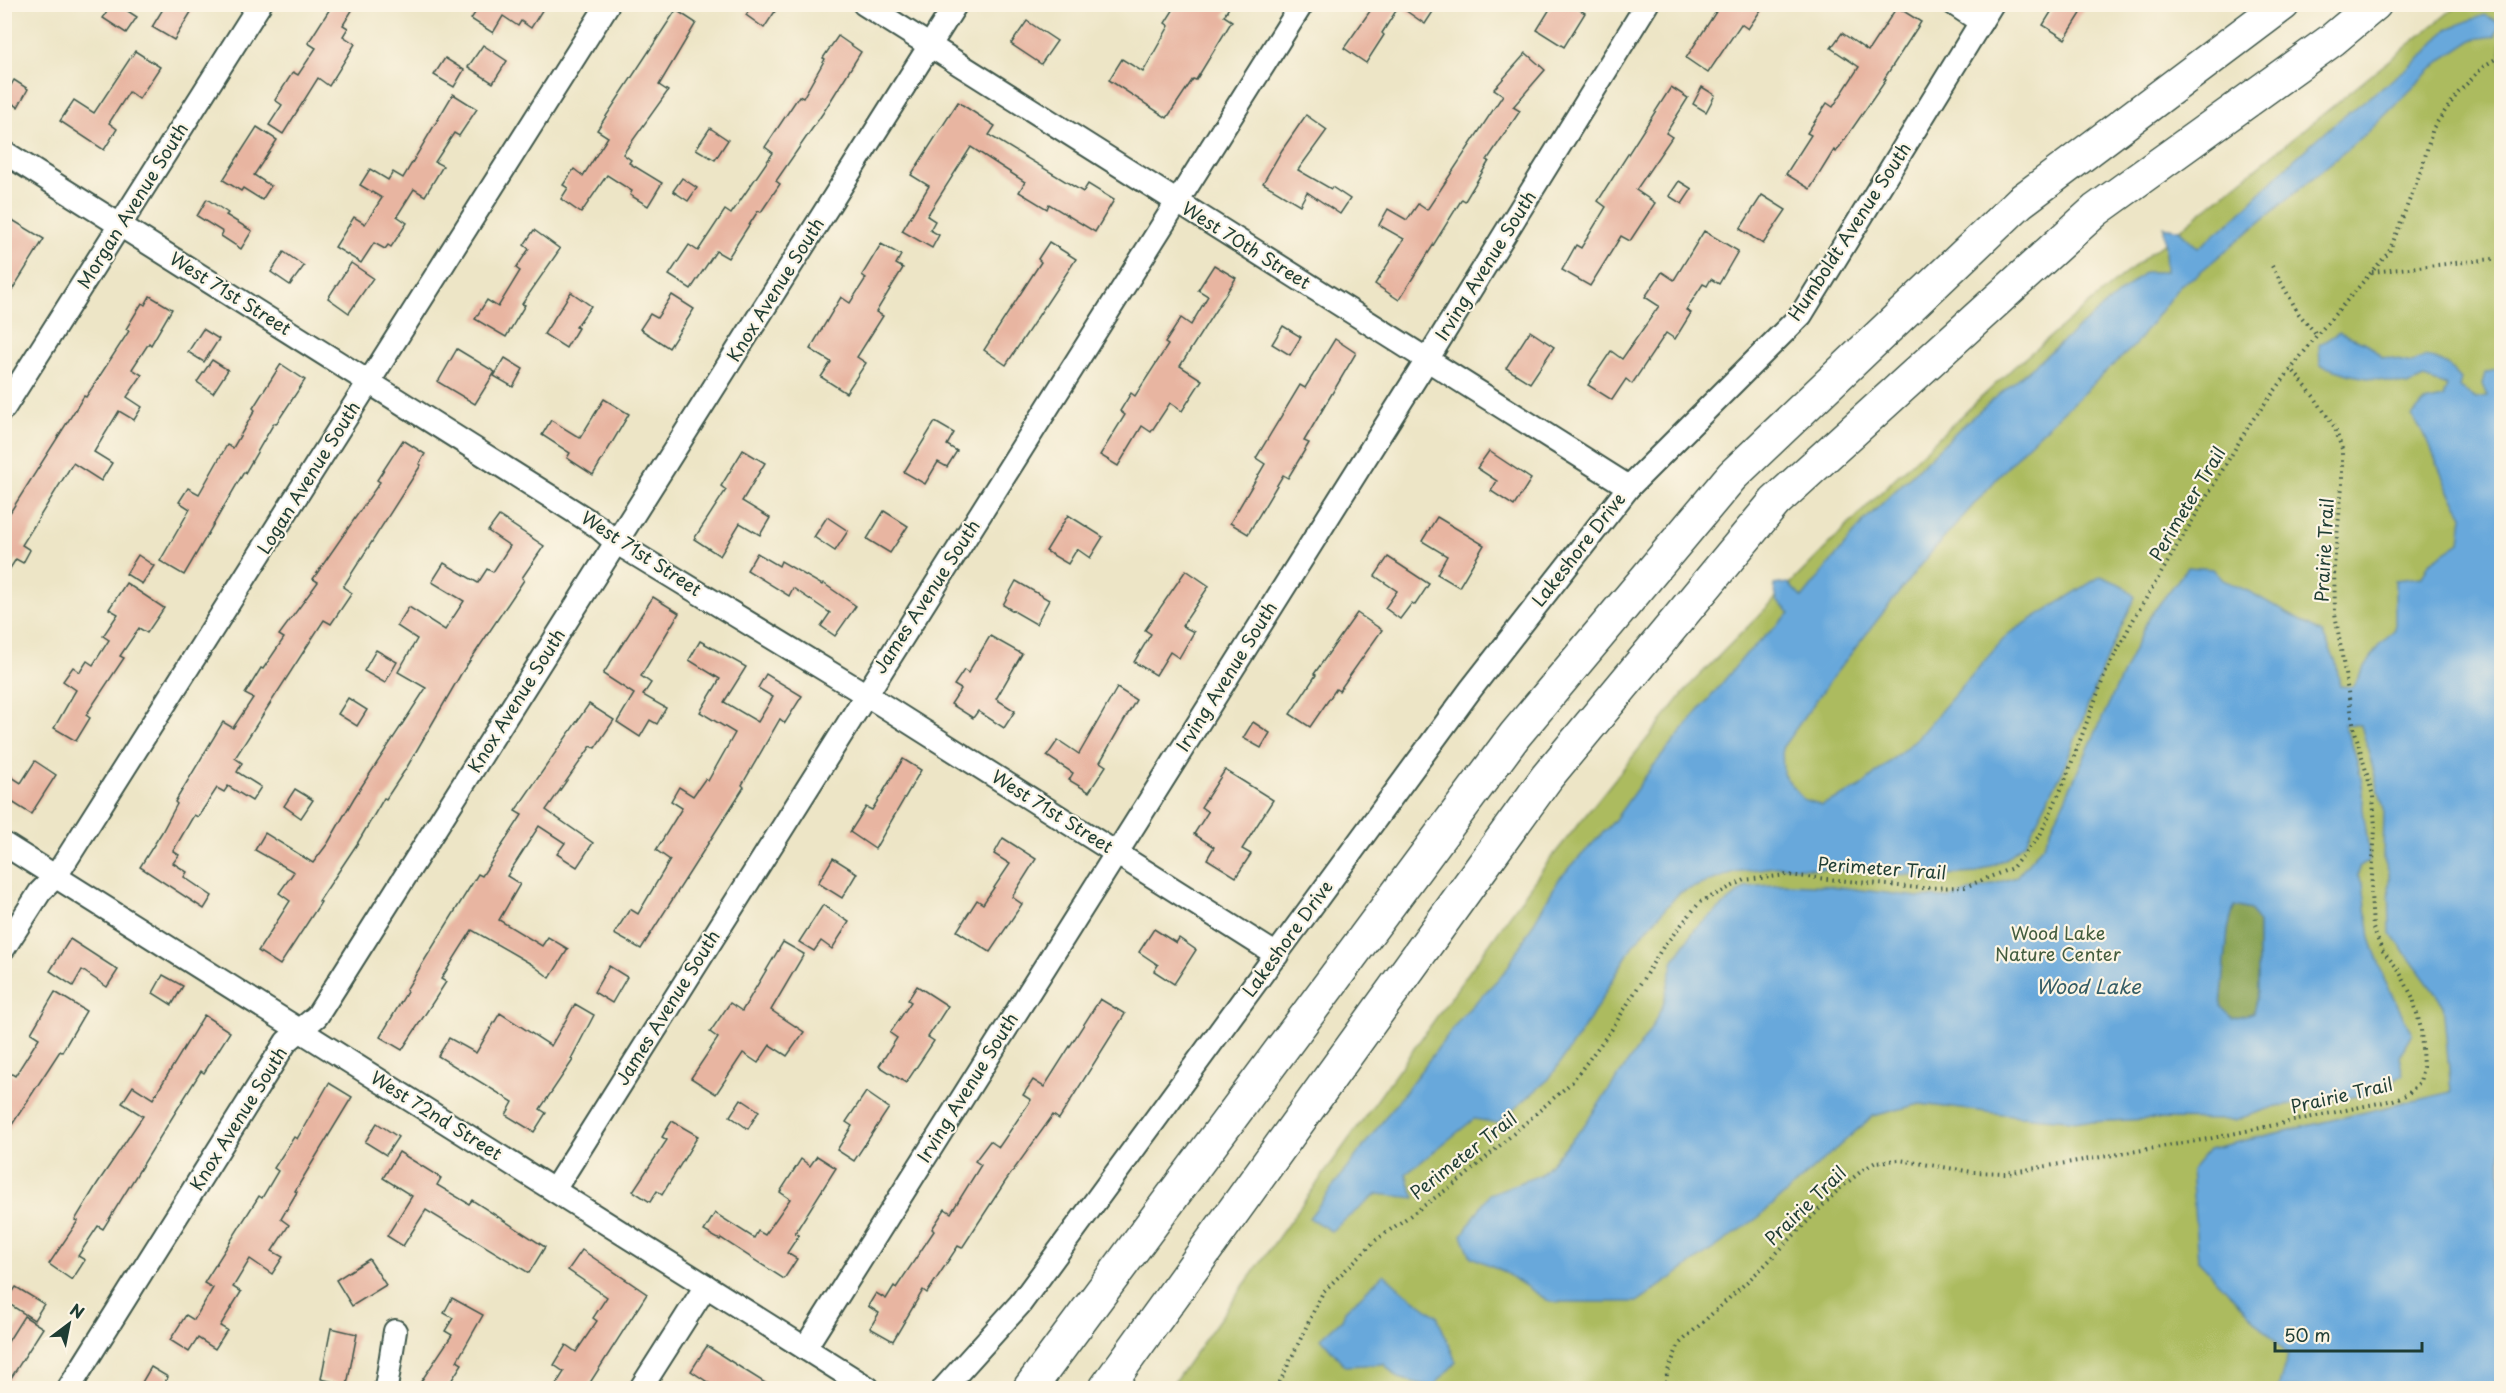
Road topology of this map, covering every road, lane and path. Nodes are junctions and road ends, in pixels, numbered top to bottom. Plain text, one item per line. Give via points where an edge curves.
1 (260, 4) edge
2 (608, 4) edge
3 (864, 4) edge
4 (956, 4) edge
5 (1302, 4) edge
6 (1647, 4) edge
7 (1954, 4) edge
8 (2283, 4) edge
9 (2375, 4) edge
10 (1987, 13) edge
11 (930, 46) junction
12 (2502, 55) edge
13 (4, 152) edge
14 (1178, 203) junction
15 (121, 225) junction
16 (2502, 258) edge
17 (2272, 266) dead end
18 (2372, 272) junction
19 (2317, 335) junction
20 (1427, 360) junction
21 (2291, 368) junction
22 (370, 383) junction
23 (4, 408) edge
24 (1629, 487) junction
25 (617, 543) junction
26 (865, 694) junction
27 (4, 844) edge
28 (1115, 852) junction
29 (56, 876) junction
30 (4, 948) edge
31 (1277, 955) junction
32 (302, 1031) junction
33 (554, 1190) junction
34 (706, 1286) junction
35 (395, 1331) dead end
36 (805, 1348) junction
37 (69, 1389) edge
38 (386, 1389) edge
39 (641, 1389) edge
40 (868, 1389) edge
41 (944, 1389) edge
42 (1030, 1389) edge
43 (1106, 1389) edge
44 (1277, 1389) edge
45 (1665, 1389) edge

1 - 15 street, Morgan Avenue South
2 - 22 street, Logan Avenue South
3 - 11 street, West 70th Street
4 - 11 street, Knox Avenue South
5 - 14 street, James Avenue South
6 - 20 street, Irving Avenue South
7 - 10 street
8 - 42 highway via 2020,202 1732,476 1515,735
9 - 43 highway via 2096,210 1775,502 1546,777
10 - 24 street, Humboldt Avenue South via 1801,315
11 - 14 street, West 70th Street
11 - 25 street, Knox Avenue South
12 - 18 path, Perimeter Trail via 2484,66 2458,93 2433,128 2422,168 2389,252
13 - 15 street, West 71st Street
14 - 20 street, West 70th Street
14 - 26 street, James Avenue South
15 - 22 street, West 71st Street
15 - 23 street, Morgan Avenue South
16 - 18 path
17 - 19 path via 2299,314
18 - 19 path, Perimeter Trail
19 - 21 path, Perimeter Trail
20 - 24 street, West 70th Street
20 - 28 street, Irving Avenue South
21 - 44 path, Perimeter Trail via 2251,422 2132,622 2105,674 2040,835 2012,868 1965,887 1919,888 1787,875 1745,880 1700,902 1663,947 1612,1029 1572,1082 1464,1178 1376,1240 1323,1292
21 - 45 path, Prairie Trail via 2335,428 2342,449 2334,566 2335,613 2354,728 2373,796 2373,928 2382,950 2398,969 2413,998 2421,1029 2420,1082 2408,1094 2393,1100 2208,1139 2007,1173 1973,1172 1899,1160 1876,1162 1838,1190 1761,1269 1679,1344
22 - 25 street, West 71st Street via 597,526
22 - 29 street, Logan Avenue South
24 - 31 street, Lakeshore Drive via 1470,689
25 - 26 street, West 71st Street
25 - 32 street, Knox Avenue South via 317,1016
26 - 28 street, West 71st Street
26 - 33 street, James Avenue South
27 - 29 street, West 72nd Street
28 - 31 street, West 71st Street
28 - 36 street, Irving Avenue South
29 - 30 street, Logan Avenue South via 39,892
29 - 32 street, West 72nd Street
31 - 41 street, Lakeshore Drive via 1020,1304
32 - 33 street, West 72nd Street
32 - 37 street, Knox Avenue South via 286,1042
33 - 34 street, West 72nd Street
34 - 36 street, West 72nd Street
34 - 39 street
35 - 38 street
36 - 40 street, West 72nd Street

